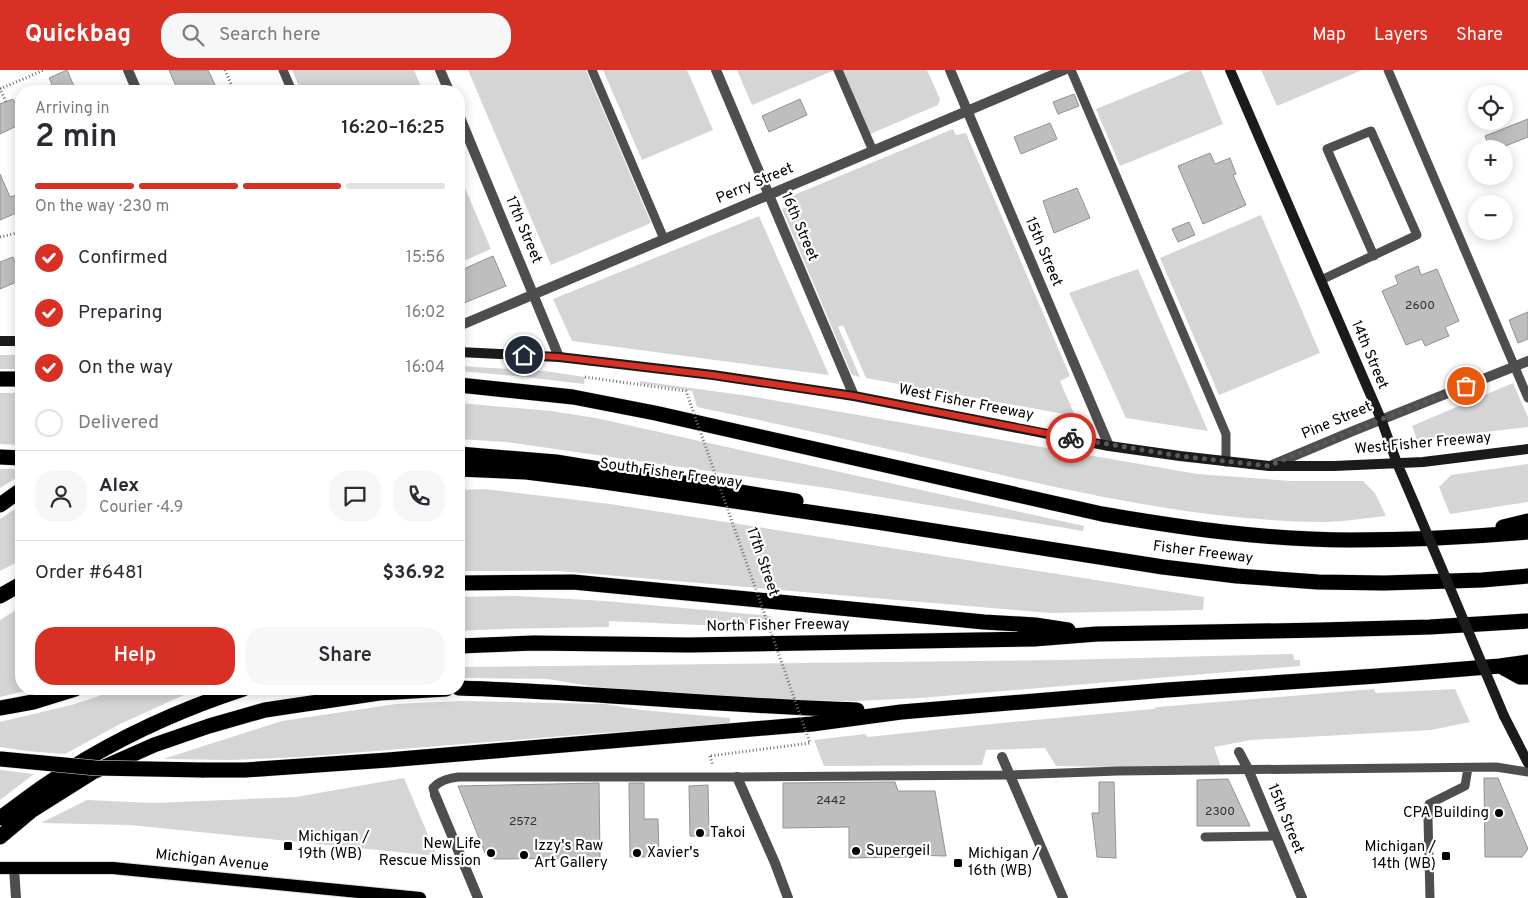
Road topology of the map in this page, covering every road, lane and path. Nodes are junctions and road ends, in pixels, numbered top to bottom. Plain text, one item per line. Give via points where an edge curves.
1 (44, 70) edge
2 (128, 70) edge
3 (225, 70) edge
4 (283, 70) edge
5 (440, 70) edge
6 (592, 70) edge
7 (716, 70) edge
8 (838, 70) edge
9 (950, 70) edge
10 (1064, 70) edge
11 (1071, 70) edge
12 (1230, 70) edge
13 (1388, 70) edge
14 (134, 85) edge
15 (231, 85) edge
16 (289, 85) edge
17 (446, 85) edge
18 (0, 89) edge
19 (6, 102) dead end
20 (967, 111) junction
21 (465, 129) edge
22 (873, 151) junction
23 (769, 194) junction
24 (15, 233) edge
25 (0, 237) edge
26 (664, 239) junction
27 (1374, 256) junction
28 (1321, 280) junction
29 (534, 294) junction
30 (465, 323) edge
31 (0, 341) edge
32 (15, 342) edge
33 (465, 352) edge
34 (559, 357) junction
35 (1528, 361) edge
36 (1514, 366) junction
37 (585, 376) dead end
38 (0, 379) edge
39 (15, 379) edge
40 (465, 386) edge
41 (854, 396) junction
42 (1528, 398) edge
43 (1381, 419) junction
44 (1109, 446) junction
45 (1528, 448) edge
46 (465, 454) edge
47 (0, 456) edge
48 (15, 457) edge
49 (1226, 462) junction
50 (1397, 464) junction
51 (1269, 466) junction
52 (465, 470) edge
53 (1528, 520) edge
54 (877, 522) junction
55 (1528, 532) edge
56 (1466, 537) junction
57 (1528, 576) edge
58 (465, 582) edge
59 (15, 587) edge
60 (0, 596) edge
61 (1528, 621) edge
62 (1097, 634) junction
63 (465, 646) edge
64 (1528, 662) edge
65 (1500, 666) junction
66 (1528, 677) edge
67 (465, 688) edge
68 (56, 695) edge
69 (227, 695) edge
70 (366, 695) edge
71 (0, 708) edge
72 (901, 712) junction
73 (1239, 752) dead end
74 (710, 756) dead end
75 (1002, 757) dead end
76 (1, 759) edge
77 (1528, 763) edge
78 (1468, 768) junction
79 (1248, 769) junction
80 (1528, 772) edge
81 (1010, 775) junction
82 (737, 777) junction
83 (435, 795) joint
84 (0, 818) edge
85 (1275, 836) junction
86 (0, 837) edge
87 (1205, 837) dead end
88 (0, 868) edge
89 (14, 868) junction
90 (366, 895) edge
91 (16, 898) edge
92 (420, 898) edge
93 (478, 898) edge
94 (788, 898) edge
95 (1063, 898) edge
96 (1302, 898) edge
97 (1430, 898) edge

1 - 18 path
2 - 14 street
3 - 15 path
4 - 16 lane
5 - 17 street
6 - 26 lane
7 - 23 street, 16th Street
8 - 22 lane
9 - 20 street, 15th Street
10 - 20 street, Perry Street
11 - 49 lane via 1226,434
12 - 28 street, 14th Street
13 - 36 lane
18 - 19 path
20 - 22 street, Perry Street
20 - 44 street, 15th Street
21 - 29 street, 17th Street
22 - 23 street, Perry Street
23 - 26 street, Perry Street
23 - 41 street, 16th Street
24 - 25 path
26 - 29 street, Perry Street
27 - 27 lane via 1417,235 1371,131 1327,149
27 - 28 lane
28 - 43 street, 14th Street
29 - 30 street, Perry Street
29 - 34 street, 17th Street
31 - 32 street
33 - 34 street, West Fisher Freeway
34 - 41 street, West Fisher Freeway
35 - 36 street, Pine Street
36 - 42 lane
36 - 43 street, Pine Street
37 - 74 path, 17th Street, bridge via 686,391 810,743
38 - 39 highway
40 - 56 highway via 573,397 656,413 1102,514 1156,523 1268,536 1350,540
41 - 44 street, West Fisher Freeway
43 - 50 street, 14th Street
43 - 51 street, Pine Street
44 - 49 street, West Fisher Freeway
45 - 50 street, West Fisher Freeway
46 - 54 highway via 556,462 787,498
47 - 48 highway
49 - 51 street, West Fisher Freeway
50 - 51 street, West Fisher Freeway
50 - 77 street, 14th Street, bridge via 1504,716
52 - 54 highway, South Fisher Freeway via 526,472 590,480
53 - 56 highway
54 - 57 highway, Fisher Freeway via 1237,576 1384,583
55 - 56 highway
58 - 62 highway via 573,582 1035,625
59 - 60 highway
61 - 62 highway via 1331,630
62 - 63 highway, North Fisher Freeway via 1025,639
64 - 65 highway
65 - 66 highway via 1520,677
65 - 72 highway
67 - 72 highway
68 - 71 highway
69 - 84 highway via 169,717 107,748 50,782
70 - 86 highway via 265,710 154,744 93,772 30,811
72 - 76 highway, bridge via 812,724 245,770 96,768
73 - 79 street, 15th Street
75 - 81 street
78 - 79 lane
78 - 80 lane via 1496,767
78 - 97 lane via 1465,786 1429,804
79 - 81 lane
79 - 85 street, 15th Street
81 - 82 lane
81 - 95 street
82 - 83 lane via 458,777 438,783 433,788
82 - 94 street
83 - 93 street
85 - 87 lane
85 - 96 street, 15th Street
88 - 89 main road, Michigan Avenue
89 - 90 main road, Michigan Avenue via 133,870
89 - 91 street
90 - 92 main road, Michigan Avenue

